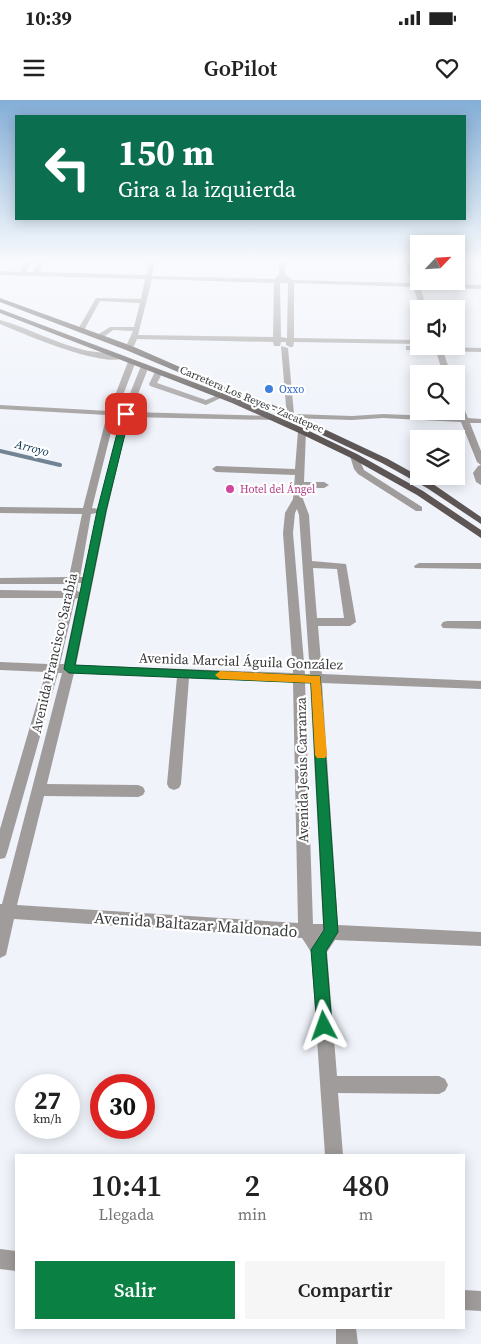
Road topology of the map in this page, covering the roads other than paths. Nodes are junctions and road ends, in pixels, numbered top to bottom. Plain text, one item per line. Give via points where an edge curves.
1 (16, 317) edge
2 (45, 317) edge
3 (88, 317) edge
4 (140, 317) edge
5 (281, 317) edge
6 (286, 317) edge
7 (0, 322) edge
8 (137, 329) junction
9 (81, 331) junction
10 (98, 337) junction
11 (135, 337) junction
12 (284, 342) junction
13 (410, 342) edge
14 (368, 343) junction
15 (465, 343) edge
16 (481, 344) edge
17 (410, 346) edge
18 (129, 348) junction
19 (465, 349) edge
20 (481, 350) edge
21 (127, 359) junction
22 (144, 366) junction
23 (159, 372) junction
24 (127, 374) junction
25 (140, 379) junction
26 (152, 384) junction
27 (220, 396) junction
28 (206, 403) junction
29 (0, 407) edge
30 (112, 413) junction
31 (126, 414) junction
32 (193, 416) junction
33 (290, 416) junction
34 (273, 418) junction
35 (464, 420) edge
36 (481, 421) edge
37 (466, 425) junction
38 (481, 429) edge
39 (302, 431) junction
40 (354, 456) junction
41 (481, 462) edge
42 (481, 468) edge
43 (216, 469) dead end
44 (299, 472) junction
45 (481, 482) edge
46 (299, 485) junction
47 (324, 485) dead end
48 (298, 499) junction
49 (419, 508) dead end
50 (0, 510) edge
51 (87, 511) junction
52 (102, 511) junction
53 (481, 521) edge
54 (481, 535) edge
55 (308, 564) junction
56 (419, 566) dead end
57 (481, 566) edge
58 (81, 580) junction
59 (0, 581) edge
60 (0, 594) edge
61 (78, 594) junction
62 (312, 622) junction
63 (447, 625) dead end
64 (481, 625) edge
65 (0, 666) edge
66 (53, 668) junction
67 (69, 669) junction
68 (183, 674) junction
69 (299, 678) junction
70 (316, 679) junction
71 (481, 685) edge
72 (174, 784) dead end
73 (38, 790) junction
74 (138, 791) dead end
75 (0, 853) edge
76 (4, 911) edge
77 (306, 931) junction
78 (331, 932) junction
79 (481, 939) edge
80 (0, 950) edge
81 (319, 950) junction
82 (329, 1084) junction
83 (439, 1085) dead end
84 (334, 1154) edge
85 (0, 1259) edge
86 (15, 1261) edge
87 (465, 1300) edge
88 (481, 1301) edge
89 (346, 1329) edge
90 (347, 1344) edge

1 - 21 main road, Carretera Los Reyes - Zacatepec
2 - 9 main road, Carretera Los Reyes - Zacatepec
3 - 9 street
4 - 8 street
5 - 12 street
6 - 12 street
7 - 21 street via 85,354
8 - 10 street via 112,328
8 - 11 street
9 - 10 main road, Carretera Los Reyes - Zacatepec
10 - 18 main road, Carretera Los Reyes - Zacatepec
11 - 12 street
11 - 18 street
12 - 14 street
12 - 33 street
13 - 14 street
14 - 17 street
15 - 16 street
18 - 33 main road, Carretera Los Reyes - Zacatepec
19 - 20 street
21 - 22 main road, Carretera Los Reyes - Zacatepec
21 - 24 street, Avenida Francisco Sarabia
22 - 23 main road, Carretera Los Reyes - Zacatepec
22 - 25 street, Avenida Francisco Sarabia
23 - 26 street
23 - 27 main road, Carretera Los Reyes - Zacatepec
24 - 25 street
24 - 30 street, Avenida Francisco Sarabia
25 - 26 street
25 - 31 street, Avenida Francisco Sarabia
26 - 28 street
27 - 28 street
27 - 34 main road, Carretera Los Reyes - Zacatepec
28 - 32 street
29 - 30 street
30 - 31 street
30 - 51 street, Avenida Francisco Sarabia
31 - 32 street
31 - 52 street, Avenida Francisco Sarabia
32 - 34 street
33 - 37 street via 352,418 381,424
33 - 53 main road, Carretera Los Reyes - Zacatepec via 386,461
34 - 39 main road, Carretera Los Reyes - Zacatepec
35 - 37 street
36 - 37 street
37 - 38 street
37 - 41 street
39 - 40 main road, Carretera Los Reyes - Zacatepec
39 - 44 street, Avenida Jesús Carranza
40 - 49 street via 361,472
40 - 54 main road, Carretera Los Reyes - Zacatepec via 420,493
42 - 45 street via 478,473
43 - 44 street
44 - 46 street, Avenida Jesús Carranza
46 - 47 street
46 - 48 street, Avenida Jesús Carranza
48 - 55 street, Avenida Jesús Carranza via 304,515
48 - 69 street, Avenida Jesús Carranza via 290,513 288,533
50 - 51 street
51 - 52 street
51 - 58 street, Avenida Francisco Sarabia
52 - 58 street, Avenida Francisco Sarabia
55 - 62 street, Avenida Jesús Carranza
55 - 62 street via 342,566 350,622
56 - 57 street
58 - 59 street
58 - 61 street, Avenida Francisco Sarabia
60 - 61 street
61 - 66 street, Avenida Francisco Sarabia
61 - 67 street, Avenida Francisco Sarabia
62 - 70 street, Avenida Jesús Carranza
63 - 64 street
65 - 66 street, Avenida Marcial Águila González
66 - 67 street, Avenida Marcial Águila González
66 - 75 street, Avenida Francisco Sarabia
67 - 68 street, Avenida Marcial Águila González
67 - 73 street, Avenida Francisco Sarabia
68 - 69 street, Avenida Marcial Águila González
68 - 72 street
69 - 70 street, Avenida Marcial Águila González
69 - 77 street, Avenida Jesús Carranza
70 - 71 street, Avenida Marcial Águila González
70 - 78 street, Avenida Jesús Carranza
73 - 74 street
73 - 76 street, Avenida Francisco Sarabia
76 - 77 street, Avenida Baltazar Maldonado
76 - 80 street, Avenida Francisco Sarabia
77 - 78 street, Avenida Baltazar Maldonado
77 - 81 street
78 - 79 street, Avenida Baltazar Maldonado
78 - 81 street
81 - 82 street
82 - 83 street
82 - 84 street
85 - 86 street
87 - 88 street
89 - 90 street

